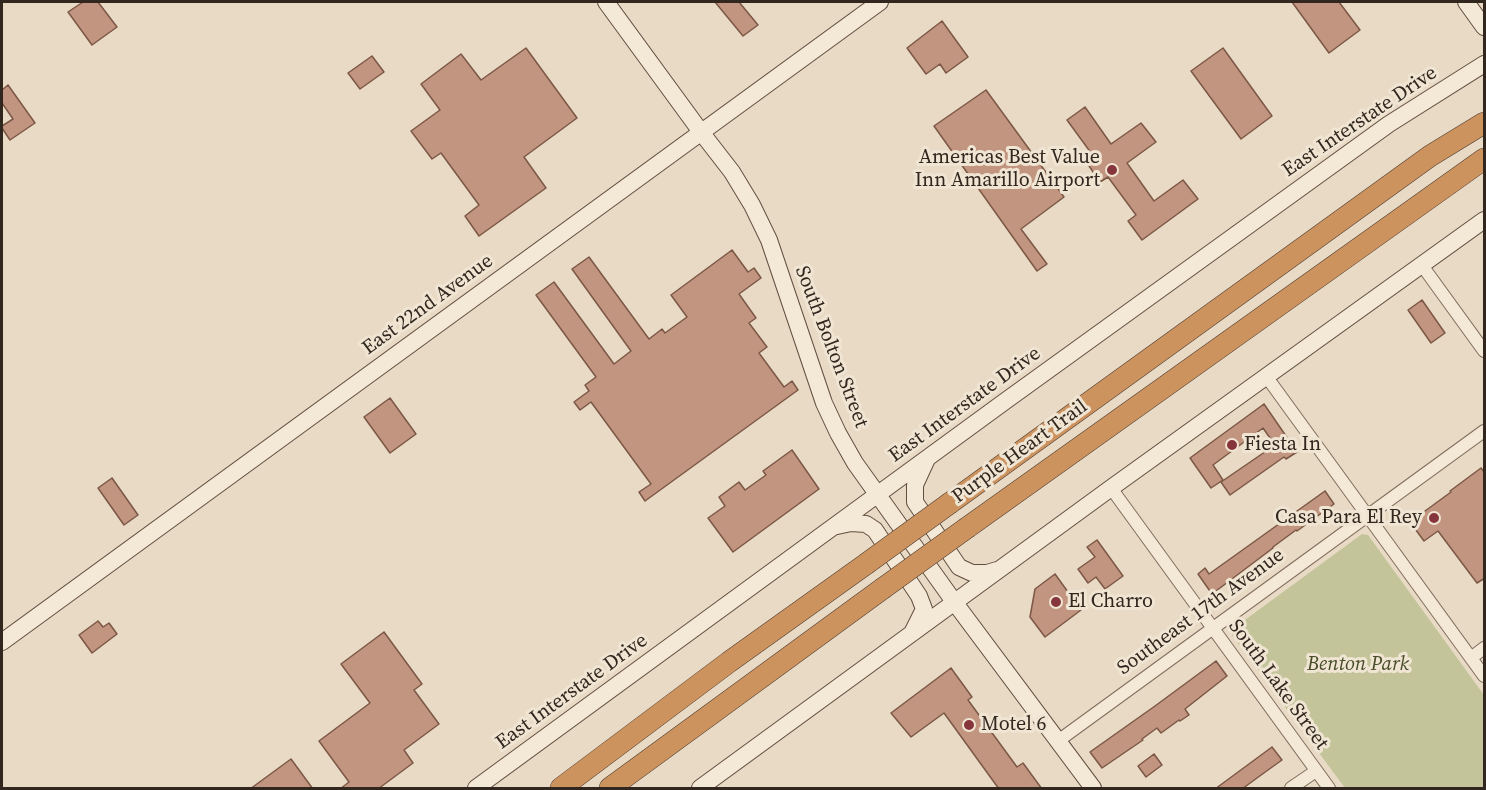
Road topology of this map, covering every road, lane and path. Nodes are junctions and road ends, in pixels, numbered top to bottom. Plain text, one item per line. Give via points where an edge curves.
1 (606, 2) edge
2 (880, 2) edge
3 (1485, 64) edge
4 (1485, 123) edge
5 (701, 132) junction
6 (1485, 159) edge
7 (1485, 176) edge
8 (1485, 220) edge
9 (1366, 242) junction
10 (1421, 264) junction
11 (1485, 351) edge
12 (1266, 376) junction
13 (1485, 431) edge
14 (927, 459) junction
15 (1111, 488) junction
16 (877, 495) junction
17 (1368, 516) junction
18 (834, 526) junction
19 (1002, 568) junction
20 (955, 603) junction
21 (1212, 628) junction
22 (912, 634) junction
23 (2, 642) edge
24 (1485, 648) edge
25 (1471, 658) junction
26 (1485, 676) edge
27 (1058, 741) junction
28 (1316, 771) junction
29 (476, 789) edge
30 (561, 789) edge
31 (610, 789) edge
32 (700, 789) edge
33 (1092, 789) edge
34 (1291, 789) edge
35 (1329, 789) edge

1 - 5 main road, South Bolton Street
2 - 5 main road, East 22nd Avenue
3 - 14 main road, East Interstate Drive via 1389,124
4 - 30 highway, Purple Heart Trail, bridge via 1430,156 729,662
5 - 16 main road, South Bolton Street via 732,172 769,240 824,403 855,463
5 - 23 main road, East 22nd Avenue
6 - 9 highway, Purple Heart Trail
7 - 9 highway
8 - 10 main road
9 - 31 highway, Purple Heart Trail, bridge
10 - 11 street
10 - 12 main road
12 - 15 main road
12 - 17 street
13 - 17 street, Southeast 17th Avenue
14 - 16 main road, East Interstate Drive
14 - 19 main road via 915,485 915,501 959,567 972,573
15 - 19 main road
15 - 21 street, South Lake Street
16 - 18 main road, East Interstate Drive
16 - 20 main road, South Bolton Street
17 - 21 street, Southeast 17th Avenue
17 - 25 street
18 - 22 main road via 851,523 874,530 920,596 924,609
18 - 29 main road, East Interstate Drive
19 - 20 main road
20 - 22 main road
20 - 27 main road, South Bolton Street
21 - 27 street, Southeast 17th Avenue
21 - 28 street, South Lake Street
22 - 32 main road
24 - 25 street
25 - 26 street
27 - 33 main road, South Bolton Street
28 - 34 street
28 - 35 street, South Lake Street

